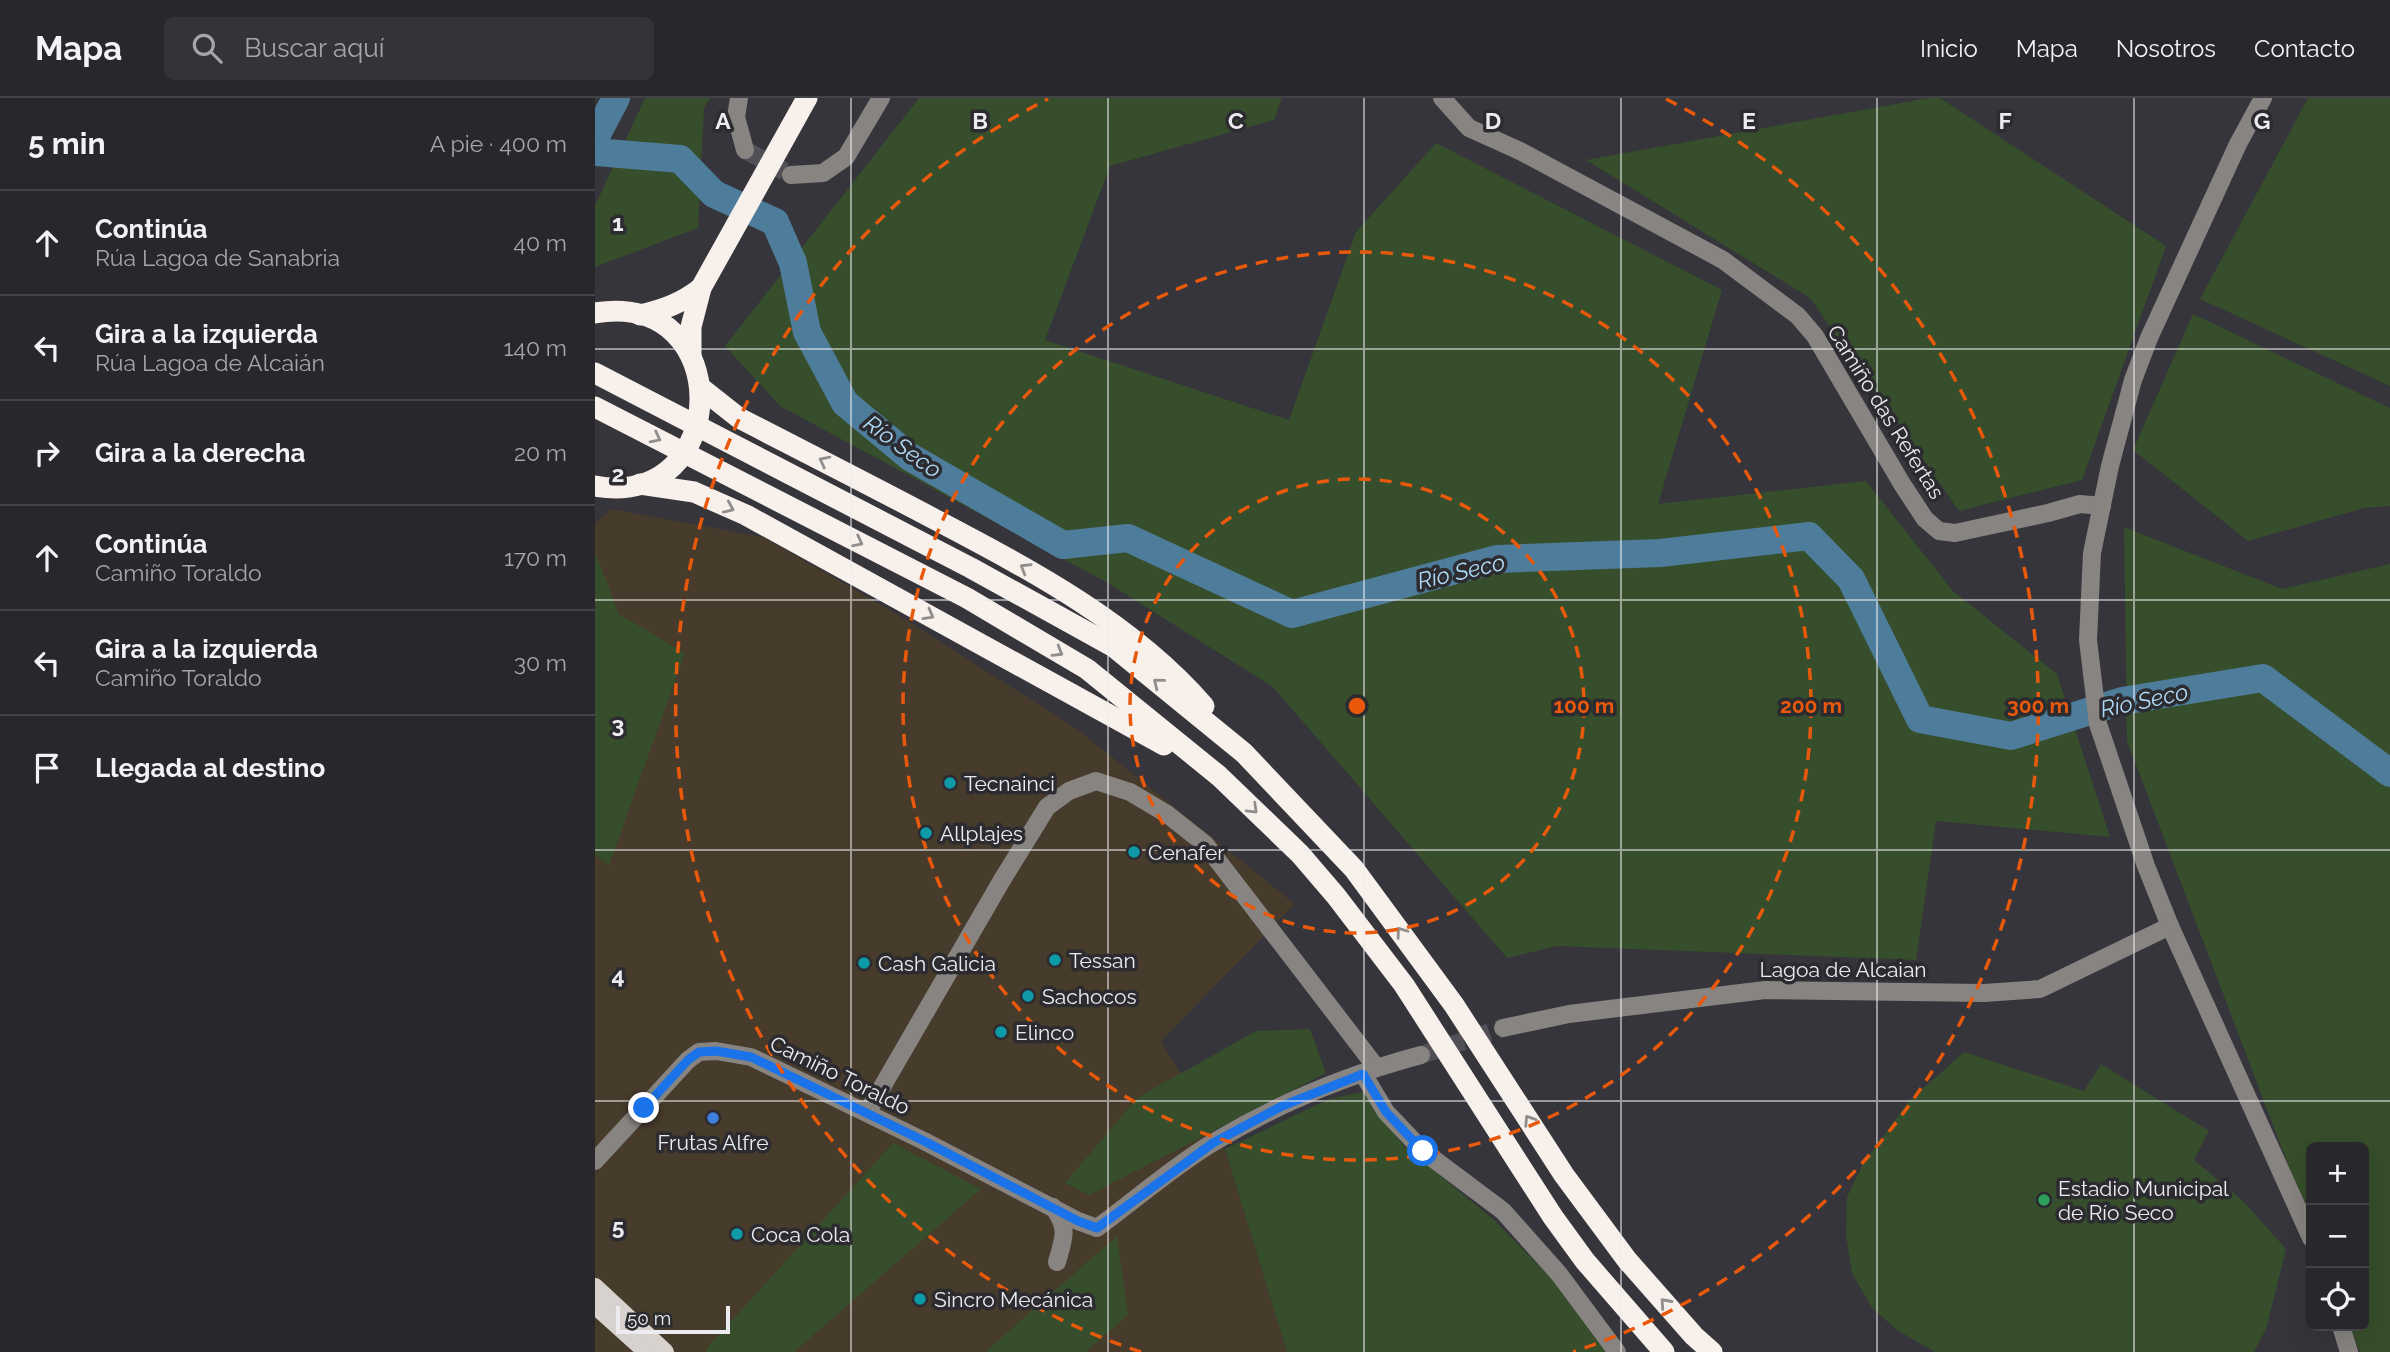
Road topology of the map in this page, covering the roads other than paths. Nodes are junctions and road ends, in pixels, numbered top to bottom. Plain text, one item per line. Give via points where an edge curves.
1 (739, 98) edge
2 (807, 98) edge
3 (881, 98) edge
4 (1442, 98) edge
5 (2263, 98) edge
6 (745, 150) dead end
7 (791, 175) tunnel mouth
8 (701, 288) junction
9 (596, 312) edge
10 (640, 315) junction
11 (691, 356) junction
12 (595, 373) edge
13 (701, 398) junction
14 (595, 407) edge
15 (640, 484) junction
16 (599, 488) edge
17 (2102, 506) junction
18 (1244, 753) junction
19 (1219, 776) junction
20 (2170, 926) junction
21 (1503, 1028) tunnel mouth
22 (1421, 1055) tunnel mouth
23 (1369, 1071) junction
24 (867, 1114) junction
25 (595, 1161) edge
26 (1053, 1207) junction
27 (2306, 1226) edge
28 (1057, 1262) dead end
29 (595, 1287) edge
30 (595, 1305) edge
31 (2343, 1331) edge
32 (647, 1352) edge
33 (665, 1352) edge
34 (1617, 1352) edge
35 (1664, 1352) edge
36 (1711, 1352) edge
37 (2349, 1352) edge

1 - 6 street via 736,117
2 - 8 highway
3 - 7 street via 846,157 823,173
4 - 17 street, Camiño das Refertas via 1469,128 1723,260 1798,316 1815,336 1902,484 1925,519 1939,531 1955,533 2080,504
5 - 17 street via 2149,338 2133,380
8 - 10 highway via 670,308
8 - 11 highway via 691,327
9 - 10 highway
10 - 11 highway via 670,330
11 - 13 highway
18 -> 12 highway via 1114,647
13 - 15 highway via 696,432 684,453 667,470
18 -> 13 highway via 1179,678 1071,596 1015,562
14 -> 19 highway via 967,598 1087,669
15 - 16 highway
15 -> 19 highway via 694,492 746,515
17 - 20 street via 2092,553 2088,640 2098,724
36 -> 18 highway via 1626,1260 1564,1175 1454,1005 1354,869
19 -> 35 highway via 1300,854 1336,896 1404,985 1553,1217
20 - 21 street, Lagoa de Alcaian via 2040,989 1984,993 1765,990 1569,1014
20 - 27 street
22 - 23 street
23 - 24 street via 1205,844 1130,792 1096,781 1069,791 1040,818
23 - 26 street, Camiño Toraldo via 1282,1106 1213,1143 1097,1228
23 - 34 street via 1386,1112 1423,1151 1503,1211 1559,1273
24 - 25 street, Camiño Toraldo via 751,1057 699,1052
24 - 26 street, Camiño Toraldo
26 - 28 street via 1066,1230
29 - 33 main road
30 - 32 main road
31 - 37 street

